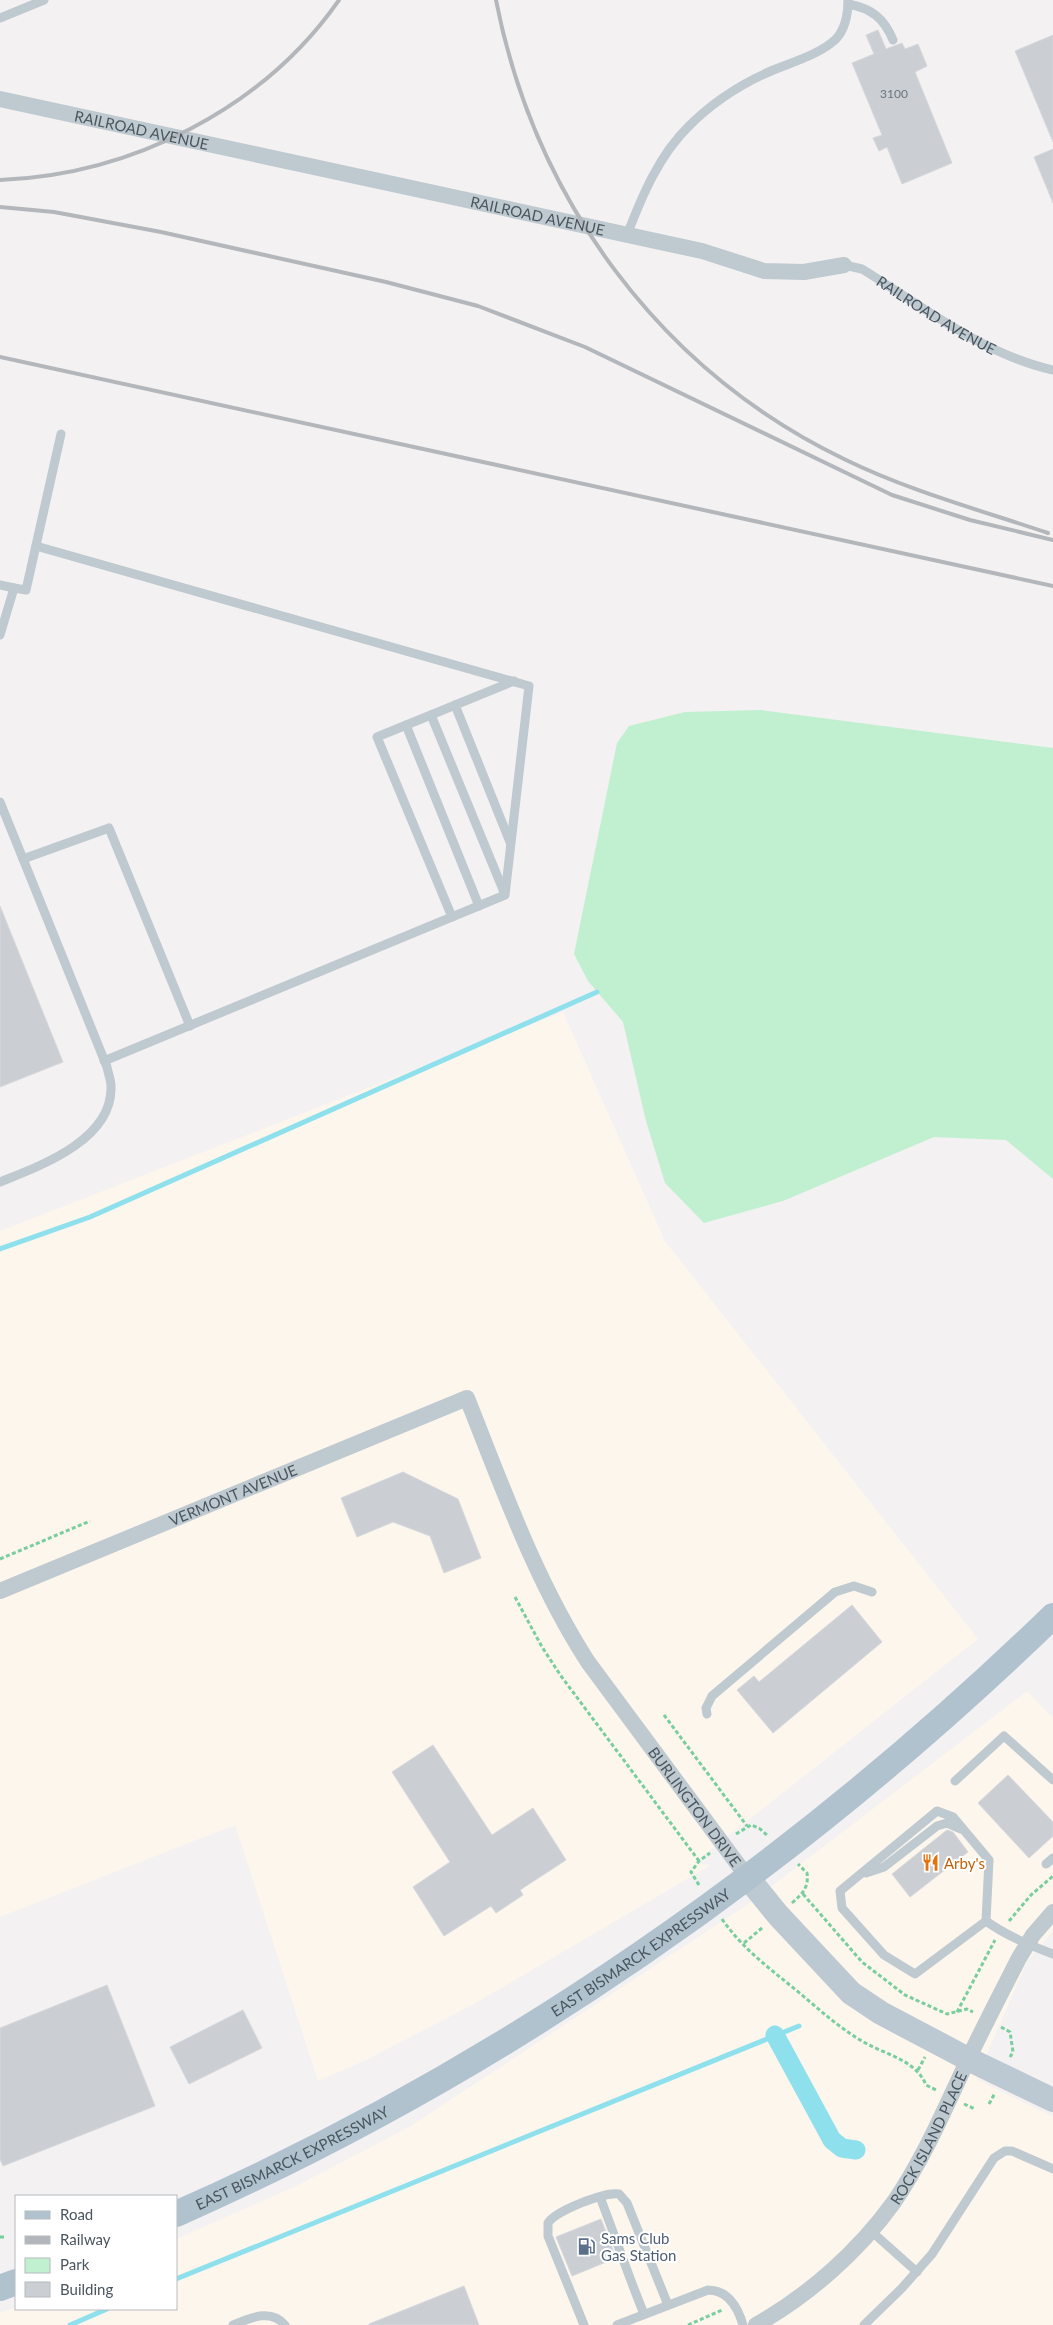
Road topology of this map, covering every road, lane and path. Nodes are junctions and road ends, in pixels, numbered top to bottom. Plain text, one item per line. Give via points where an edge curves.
1 (44, 0) edge
2 (848, 2) edge
3 (0, 18) edge
4 (893, 40) dead end
5 (0, 99) edge
6 (627, 234) junction
7 (844, 265) joint
8 (1053, 370) edge
9 (61, 434) dead end
10 (36, 546) junction
11 (0, 585) edge
12 (14, 588) junction
13 (0, 634) edge
14 (514, 681) junction
15 (455, 705) junction
16 (431, 715) junction
17 (406, 725) junction
18 (0, 802) edge
19 (511, 843) junction
20 (23, 858) junction
21 (505, 895) junction
22 (479, 906) junction
23 (452, 917) junction
24 (190, 1026) junction
25 (104, 1061) junction
26 (0, 1182) edge
27 (467, 1398) joint
28 (90, 1521) dead end
29 (0, 1559) edge
30 (0, 1591) edge
31 (872, 1592) dead end
32 (515, 1598) dead end
33 (1053, 1616) edge
34 (707, 1714) dead end
35 (664, 1715) dead end
36 (1053, 1780) edge
37 (955, 1781) dead end
38 (747, 1826) dead end
39 (964, 1830) junction
40 (699, 1861) dead end
41 (860, 1874) junction
42 (748, 1878) junction
43 (803, 1894) dead end
44 (1053, 1912) edge
45 (986, 1921) junction
46 (744, 1944) dead end
47 (1027, 1945) junction
48 (1053, 1954) edge
49 (987, 2020) junction
50 (968, 2059) junction
51 (1002, 2075) junction
52 (950, 2097) junction
53 (1053, 2100) edge
54 (990, 2104) dead end
55 (975, 2109) dead end
56 (1053, 2169) edge
57 (600, 2197) junction
58 (178, 2213) edge
59 (871, 2231) junction
60 (0, 2237) edge
61 (6, 2237) dead end
62 (917, 2272) junction
63 (15, 2282) edge
64 (0, 2288) edge
65 (733, 2304) junction
66 (668, 2305) junction
67 (644, 2314) junction
68 (233, 2325) edge
69 (286, 2325) edge
70 (584, 2325) edge
71 (617, 2325) edge
72 (688, 2325) edge
73 (743, 2325) edge
74 (756, 2325) edge
75 (864, 2325) edge

1 - 3 lane
2 - 4 lane via 878,15
2 - 6 lane via 847,17 835,39 816,52 740,86 688,127 652,178
5 - 6 street, RAILROAD AVENUE
6 - 7 street, RAILROAD AVENUE via 702,251 764,271 804,272
7 - 8 lane, RAILROAD AVENUE via 862,269 997,352 1028,365
9 - 10 lane
10 - 12 lane via 26,590
10 - 14 lane
11 - 12 lane
12 - 13 lane
14 - 15 lane
14 - 19 lane via 529,686
15 - 16 lane
15 - 19 lane
16 - 17 lane
16 - 21 lane
17 - 22 lane
17 - 23 lane via 377,737
18 - 20 lane
19 - 21 lane
20 - 24 lane via 109,828
20 - 25 lane
21 - 22 lane
22 - 23 lane
23 - 24 lane
24 - 25 lane
25 - 26 lane via 111,1086 108,1106 98,1124 47,1164
27 - 30 street, VERMONT AVENUE
27 - 42 street, BURLINGTON DRIVE via 558,1615 588,1662
28 - 29 path
31 - 34 lane via 854,1586 835,1592 712,1696 706,1708
32 - 40 path via 561,1676
33 - 42 main road, EAST BISMARCK EXPRESSWAY via 918,1740
35 - 38 path
36 - 37 lane via 1004,1736
39 - 41 lane via 947,1823 937,1826 884,1867
39 - 41 lane via 953,1817 937,1811
39 - 45 lane via 989,1860
41 - 45 lane via 840,1891 842,1908 884,1956 915,1974
42 - 50 street, BURLINGTON DRIVE via 851,1993 881,2013
42 - 58 main road, EAST BISMARCK EXPRESSWAY via 626,1965 468,2064 304,2153
43 - 49 path via 862,1962 905,1994 938,2012 947,2014 967,2009
44 - 47 street, ROCK ISLAND PLACE
45 - 47 lane
46 - 52 path via 837,2026 913,2066 922,2074 926,2085
47 - 48 lane
47 - 49 street, ROCK ISLAND PLACE
49 - 50 street, ROCK ISLAND PLACE
49 - 51 path via 1010,2032 1013,2052
50 - 51 street, BURLINGTON DRIVE
50 - 52 street, ROCK ISLAND PLACE
51 - 53 street, BURLINGTON DRIVE
51 - 54 path
52 - 55 path
52 - 59 street, ROCK ISLAND PLACE via 909,2178
56 - 62 lane via 1019,2152 999,2154 990,2162 942,2240
57 - 66 lane via 620,2194 627,2202
57 - 67 lane
57 - 70 lane via 557,2213 548,2223 548,2236
59 - 62 lane
59 - 74 street, ROCK ISLAND PLACE via 811,2288
60 - 61 path
62 - 75 lane
63 - 64 main road
65 - 66 lane via 720,2292 708,2290
65 - 72 path
65 - 73 lane
66 - 67 lane
67 - 71 lane
68 - 69 lane via 253,2317 268,2316 276,2317

